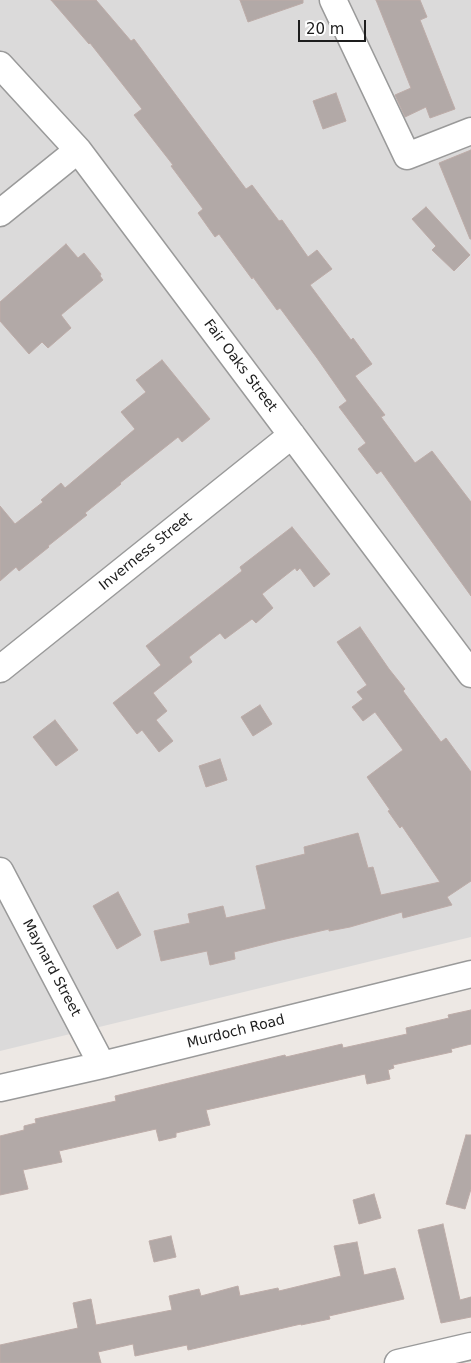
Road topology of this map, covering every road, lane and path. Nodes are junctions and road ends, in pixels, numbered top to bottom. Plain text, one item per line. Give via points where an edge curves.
1 (333, 0) edge
2 (0, 65) edge
3 (471, 131) edge
4 (78, 150) junction
5 (0, 214) edge
6 (292, 435) junction
7 (0, 670) edge
8 (471, 674) edge
9 (0, 871) edge
10 (471, 974) edge
11 (102, 1065) junction
12 (0, 1088) edge
13 (471, 1346) edge
14 (398, 1363) edge

1 - 3 street via 407,156
2 - 4 street, Fair Oaks Street
4 - 5 street
4 - 6 street, Fair Oaks Street
6 - 7 street, Inverness Street
6 - 8 street, Fair Oaks Street
9 - 11 street, Maynard Street
10 - 11 street, Murdoch Road
11 - 12 street, Murdoch Road
13 - 14 street

